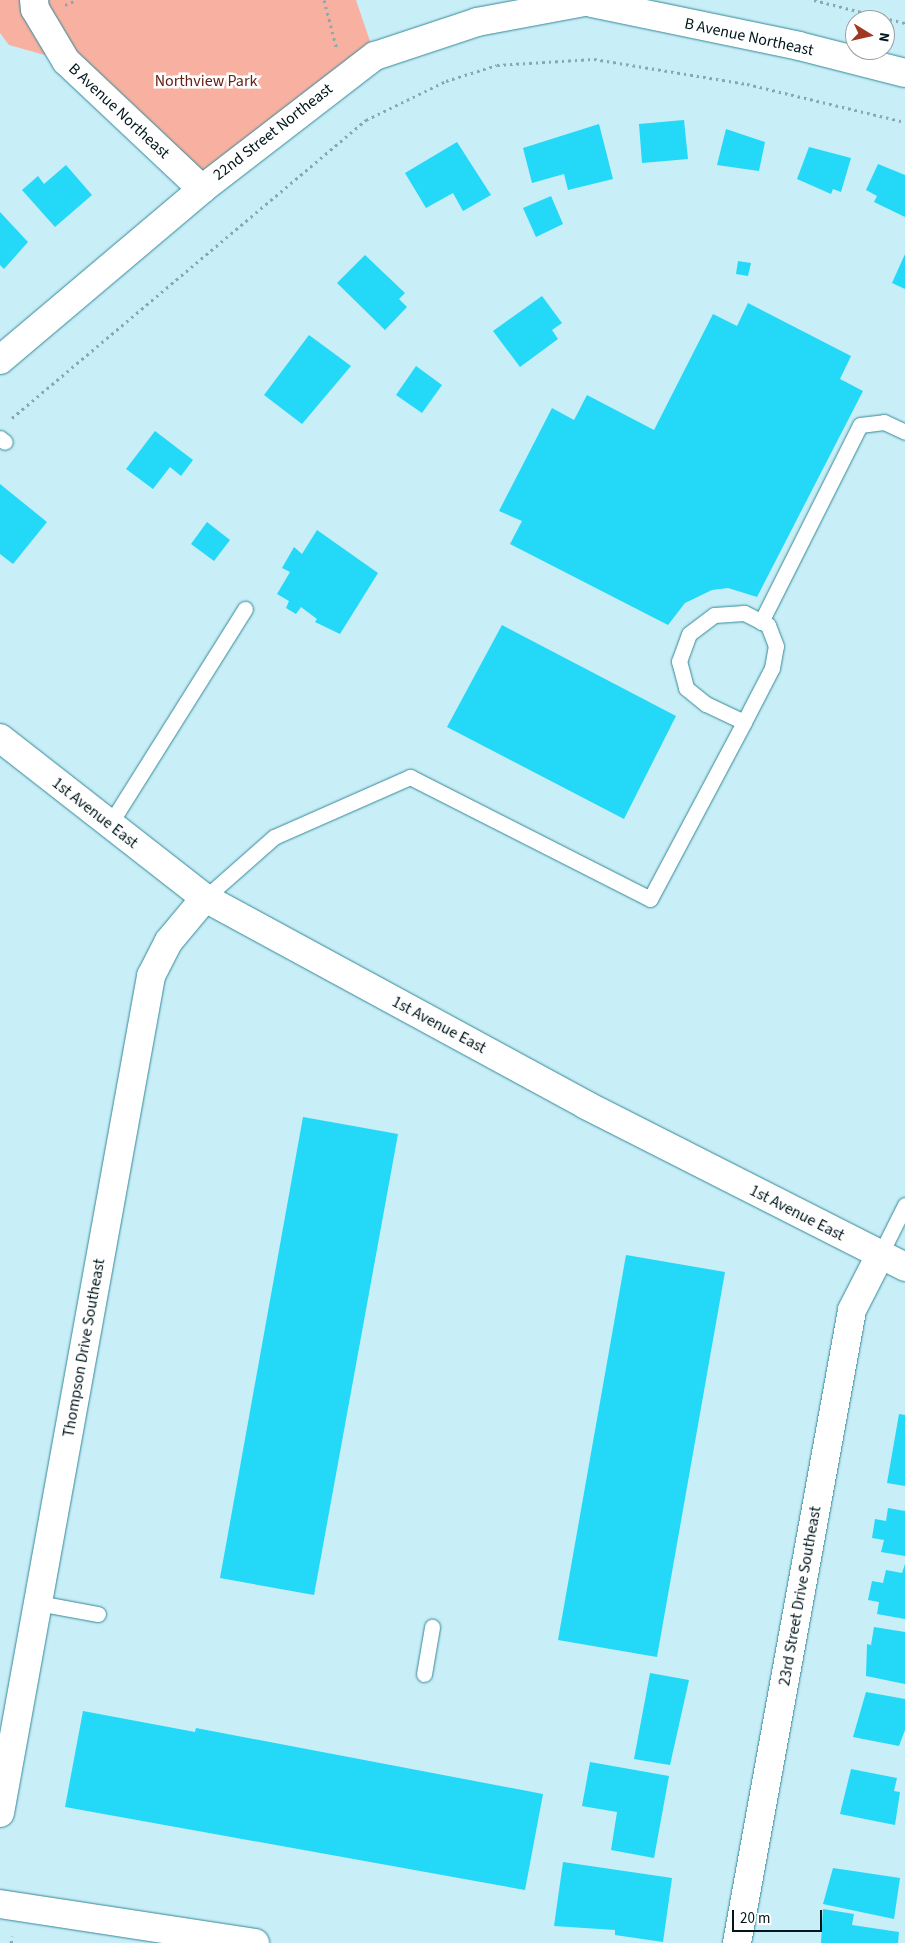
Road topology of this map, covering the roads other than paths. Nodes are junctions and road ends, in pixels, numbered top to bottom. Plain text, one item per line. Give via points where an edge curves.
1 (34, 0) edge
2 (593, 2) edge
3 (905, 73) edge
4 (202, 189) junction
5 (0, 360) edge
6 (905, 432) edge
7 (244, 609) dead end
8 (761, 622) junction
9 (744, 722) junction
10 (0, 738) edge
11 (110, 824) junction
12 (205, 898) junction
13 (905, 1206) edge
14 (880, 1256) junction
15 (905, 1268) edge
16 (38, 1603) junction
17 (98, 1614) dead end
18 (432, 1627) dead end
19 (424, 1674) dead end
20 (0, 1813) edge
21 (0, 1904) edge
22 (254, 1943) edge
23 (737, 1943) edge

1 - 4 street, B Avenue Northeast via 34,9 66,61
2 - 3 street, B Avenue Northeast via 799,46
2 - 4 street, 22nd Street Northeast via 477,22 375,56 344,76
4 - 5 street, 22nd Street Northeast
6 - 8 lane via 884,422 860,425
7 - 11 lane
8 - 9 lane via 768,626 776,646 772,668
8 - 9 lane via 744,613 714,615 689,634 679,661 686,688 706,704
9 - 12 lane via 650,899 410,777 274,837
10 - 11 street, 1st Avenue East
11 - 12 street, 1st Avenue East
12 - 14 street, 1st Avenue East via 586,1105
12 - 16 street, Thompson Drive Southeast via 169,942 151,976
13 - 14 lane
14 - 15 street, 1st Avenue East
14 - 23 street, 23rd Street Drive Southeast via 852,1310
16 - 17 lane
16 - 20 street, Thompson Drive Southeast
18 - 19 lane
21 - 22 street

